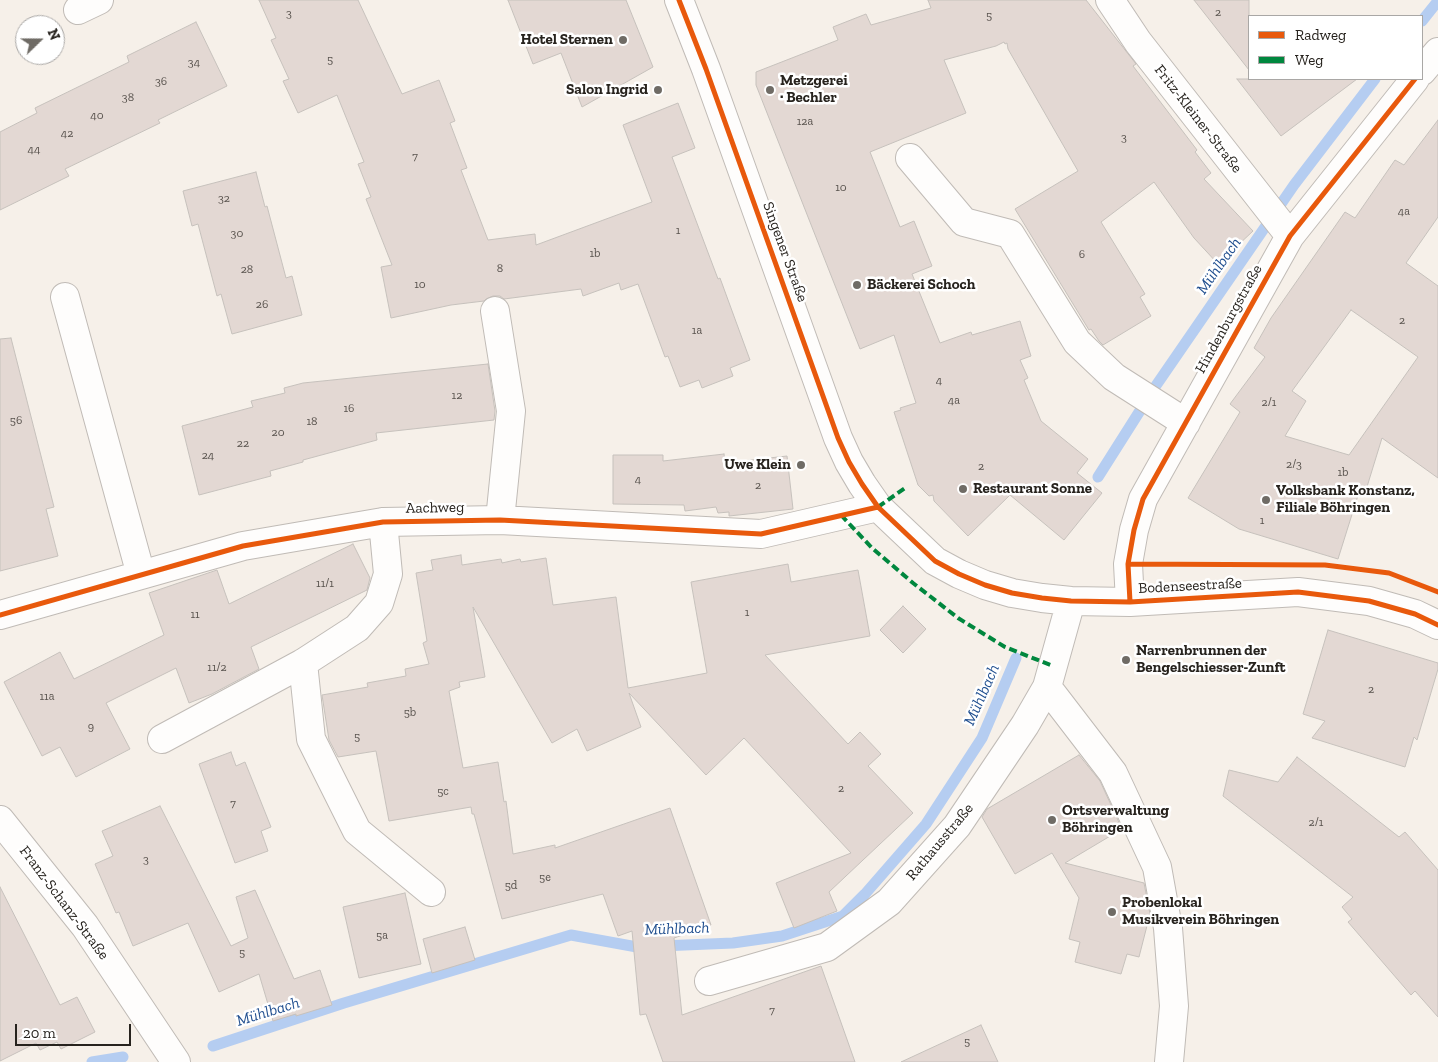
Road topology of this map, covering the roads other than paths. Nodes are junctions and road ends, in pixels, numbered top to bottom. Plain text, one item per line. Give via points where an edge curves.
1 (680, 0) edge
2 (1110, 0) edge
3 (1438, 52) edge
4 (1423, 70) edge
5 (1414, 80) edge
6 (910, 158) dead end
7 (1290, 236) junction
8 (65, 297) dead end
9 (495, 311) dead end
10 (1186, 422) junction
11 (878, 507) junction
12 (500, 520) junction
13 (384, 522) junction
14 (141, 575) junction
15 (1070, 601) junction
16 (1130, 602) junction
17 (0, 615) edge
18 (1438, 625) edge
19 (303, 663) junction
20 (1047, 687) junction
21 (162, 740) dead end
22 (0, 820) edge
23 (431, 892) dead end
24 (709, 981) dead end
25 (176, 1062) edge
26 (1169, 1062) edge

1 - 11 street, Singener Straße via 838,438 849,462
2 - 7 street, Fritz-Kleiner-Straße via 1138,42
3 - 4 street
5 - 7 street, Hindenburgstraße
6 - 10 street via 964,222 1010,234 1077,342 1114,377
7 - 10 street, Hindenburgstraße
8 - 14 street
9 - 12 street via 511,411
10 - 16 street, Hindenburgstraße via 1143,499 1128,564
11 - 12 street, Aachweg via 761,534
11 - 15 street, Bodenseestraße via 935,561 959,574 1012,593
12 - 13 street, Aachweg
13 - 14 street, Aachweg via 243,546
13 - 19 street via 388,574 379,603 357,628
14 - 17 street, Aachweg
15 - 16 street, Bodenseestraße
15 - 20 street, Rathausstraße
16 - 18 street, Bodenseestraße via 1298,592 1369,600 1415,614
19 - 21 street
19 - 23 street via 311,739 357,831
20 - 24 street, Rathausstraße via 957,826 889,902 827,947
20 - 26 street via 1113,772 1157,867 1168,928 1174,1006
22 - 25 street, Franz-Schanz-Straße via 86,926

